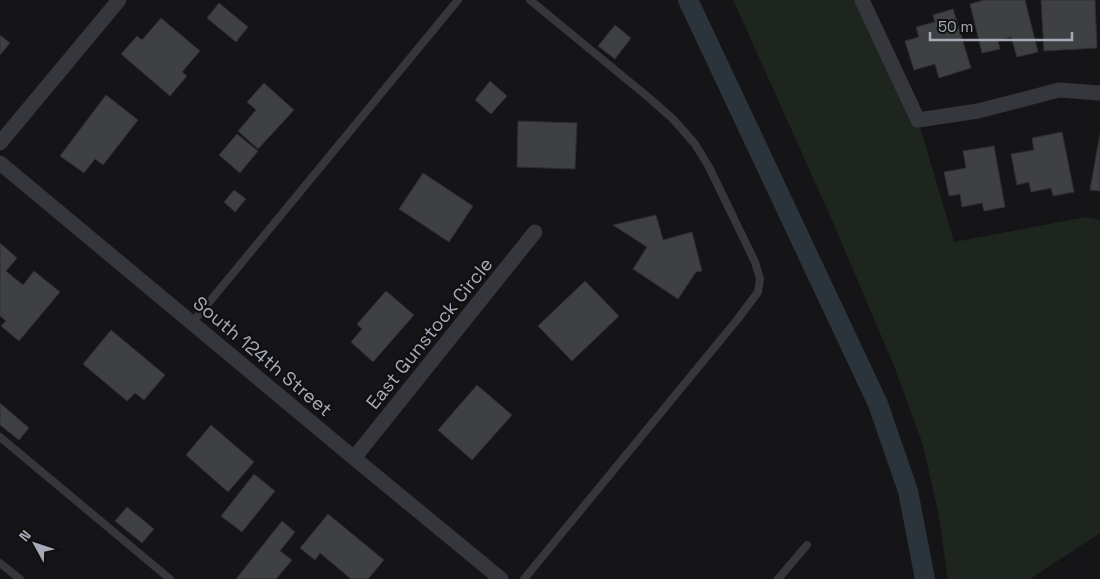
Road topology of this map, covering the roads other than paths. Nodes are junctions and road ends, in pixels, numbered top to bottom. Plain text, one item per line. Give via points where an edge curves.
1 (119, 0) edge
2 (458, 0) edge
3 (530, 0) edge
4 (862, 0) edge
5 (1100, 92) edge
6 (0, 143) edge
7 (0, 163) edge
8 (535, 232) dead end
9 (192, 323) junction
10 (0, 437) edge
11 (354, 458) junction
12 (808, 545) dead end
13 (0, 562) edge
14 (20, 579) edge
15 (170, 579) edge
16 (501, 579) edge
17 (524, 579) edge
18 (778, 579) edge

1 - 6 street
2 - 9 lane
3 - 17 lane via 648,97 695,144 710,167 760,279 758,292 737,320
4 - 5 street via 918,120 978,111 1059,90
7 - 9 street, South 124th Street
8 - 11 street, East Gunstock Circle
9 - 11 street, South 124th Street
10 - 15 lane
11 - 16 street, South 124th Street
12 - 18 lane
13 - 14 lane

